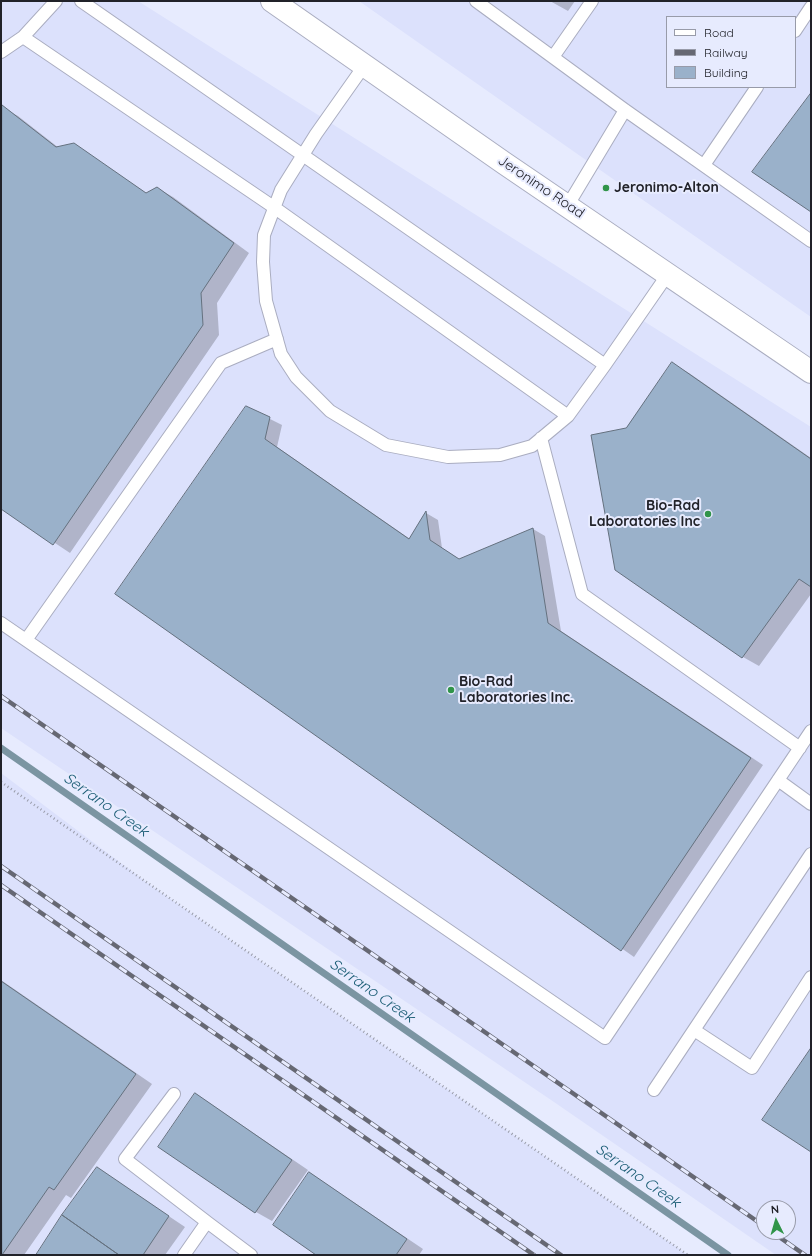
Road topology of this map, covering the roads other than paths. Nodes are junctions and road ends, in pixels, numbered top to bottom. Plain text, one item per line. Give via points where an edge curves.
1 (56, 1) edge
2 (81, 1) edge
3 (272, 1) edge
4 (476, 1) edge
5 (592, 1) edge
6 (811, 7) edge
7 (796, 30) edge
8 (23, 38) junction
9 (1, 52) edge
10 (553, 57) junction
11 (364, 66) junction
12 (756, 88) edge
13 (625, 110) junction
14 (303, 155) junction
15 (704, 165) junction
16 (568, 205) junction
17 (275, 208) junction
18 (811, 241) edge
19 (668, 274) junction
20 (277, 339) junction
21 (605, 365) junction
22 (811, 372) edge
23 (568, 416) junction
24 (541, 438) junction
25 (1, 622) edge
26 (26, 640) junction
27 (811, 731) edge
28 (800, 748) junction
29 (778, 780) junction
30 (811, 804) edge
31 (811, 854) edge
32 (806, 871) edge
33 (811, 976) edge
34 (694, 1030) junction
35 (654, 1090) dead end
36 (174, 1094) dead end
37 (207, 1222) junction
38 (184, 1255) edge
39 (251, 1255) edge

1 - 8 lane
2 - 14 lane
3 - 11 main road, Jeronimo Road
4 - 10 lane
5 - 10 lane
6 - 7 lane
8 - 9 lane
8 - 17 lane
10 - 13 lane
11 - 14 lane
11 - 16 main road, Jeronimo Road
12 - 15 lane
13 - 15 lane
13 - 16 lane
14 - 17 lane via 281,190
14 - 21 lane
15 - 18 lane
16 - 19 main road, Jeronimo Road
17 - 20 lane via 264,235 263,262 266,301
17 - 23 lane
19 - 21 lane
19 - 22 main road, Jeronimo Road
20 - 24 lane via 281,354 296,377 330,410 386,445 456,457 500,455 532,446
20 - 26 lane via 221,363
21 - 23 lane
23 - 24 lane
24 - 28 lane via 582,594
25 - 26 lane
26 - 29 lane via 605,1038
27 - 28 lane
28 - 29 lane
29 - 30 lane
31 - 32 lane
32 - 34 lane
33 - 34 lane via 752,1068
34 - 35 lane
36 - 37 lane via 125,1159
37 - 38 lane
37 - 39 lane

